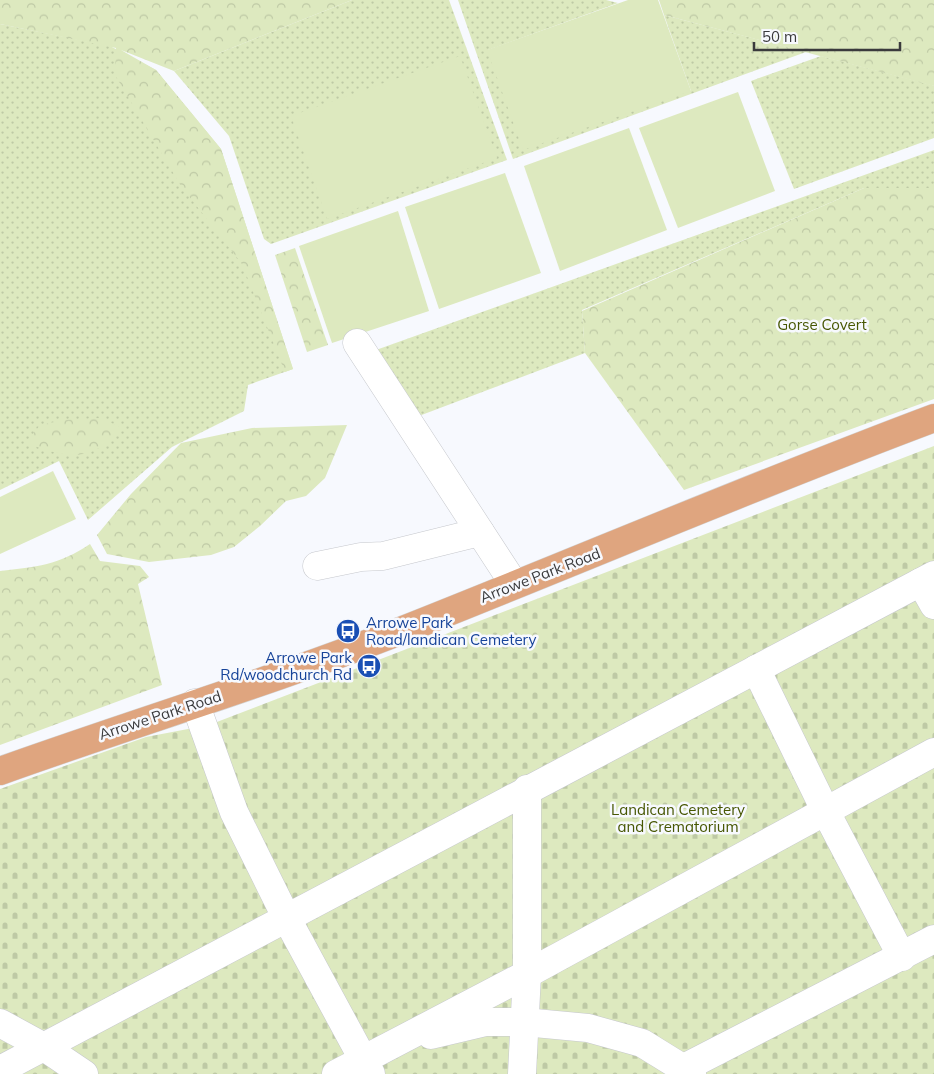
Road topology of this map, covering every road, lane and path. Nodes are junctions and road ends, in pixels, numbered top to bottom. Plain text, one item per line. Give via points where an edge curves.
1 (357, 344) dead end
2 (934, 418) edge
3 (480, 532) junction
4 (317, 566) dead end
5 (514, 584) junction
6 (930, 587) edge
7 (756, 669) junction
8 (195, 703) junction
9 (934, 752) edge
10 (0, 771) edge
11 (527, 789) junction
12 (826, 812) junction
13 (286, 917) junction
14 (934, 939) edge
15 (902, 957) junction
16 (527, 974) junction
17 (524, 1022) junction
18 (0, 1023) edge
19 (44, 1046) junction
20 (367, 1066) edge
21 (0, 1070) edge
22 (685, 1072) edge
23 (84, 1074) edge
24 (337, 1074) edge
25 (522, 1074) edge

1 - 3 lane
2 - 5 main road, Arrowe Park Road
3 - 4 lane via 383,556
3 - 5 lane
5 - 8 main road, Arrowe Park Road via 393,634
6 - 7 lane
7 - 11 lane
7 - 12 lane
8 - 10 main road, Arrowe Park Road
8 - 13 lane via 234,812
9 - 12 lane
11 - 13 lane
11 - 16 lane
12 - 15 lane
12 - 16 lane
13 - 19 lane
13 - 20 lane
14 - 15 lane
15 - 22 lane
16 - 17 lane
16 - 20 lane
17 - 20 lane via 486,1022 427,1036
17 - 22 lane via 588,1028 642,1043
17 - 25 lane
18 - 19 lane
19 - 21 lane
19 - 23 lane
20 - 24 lane

